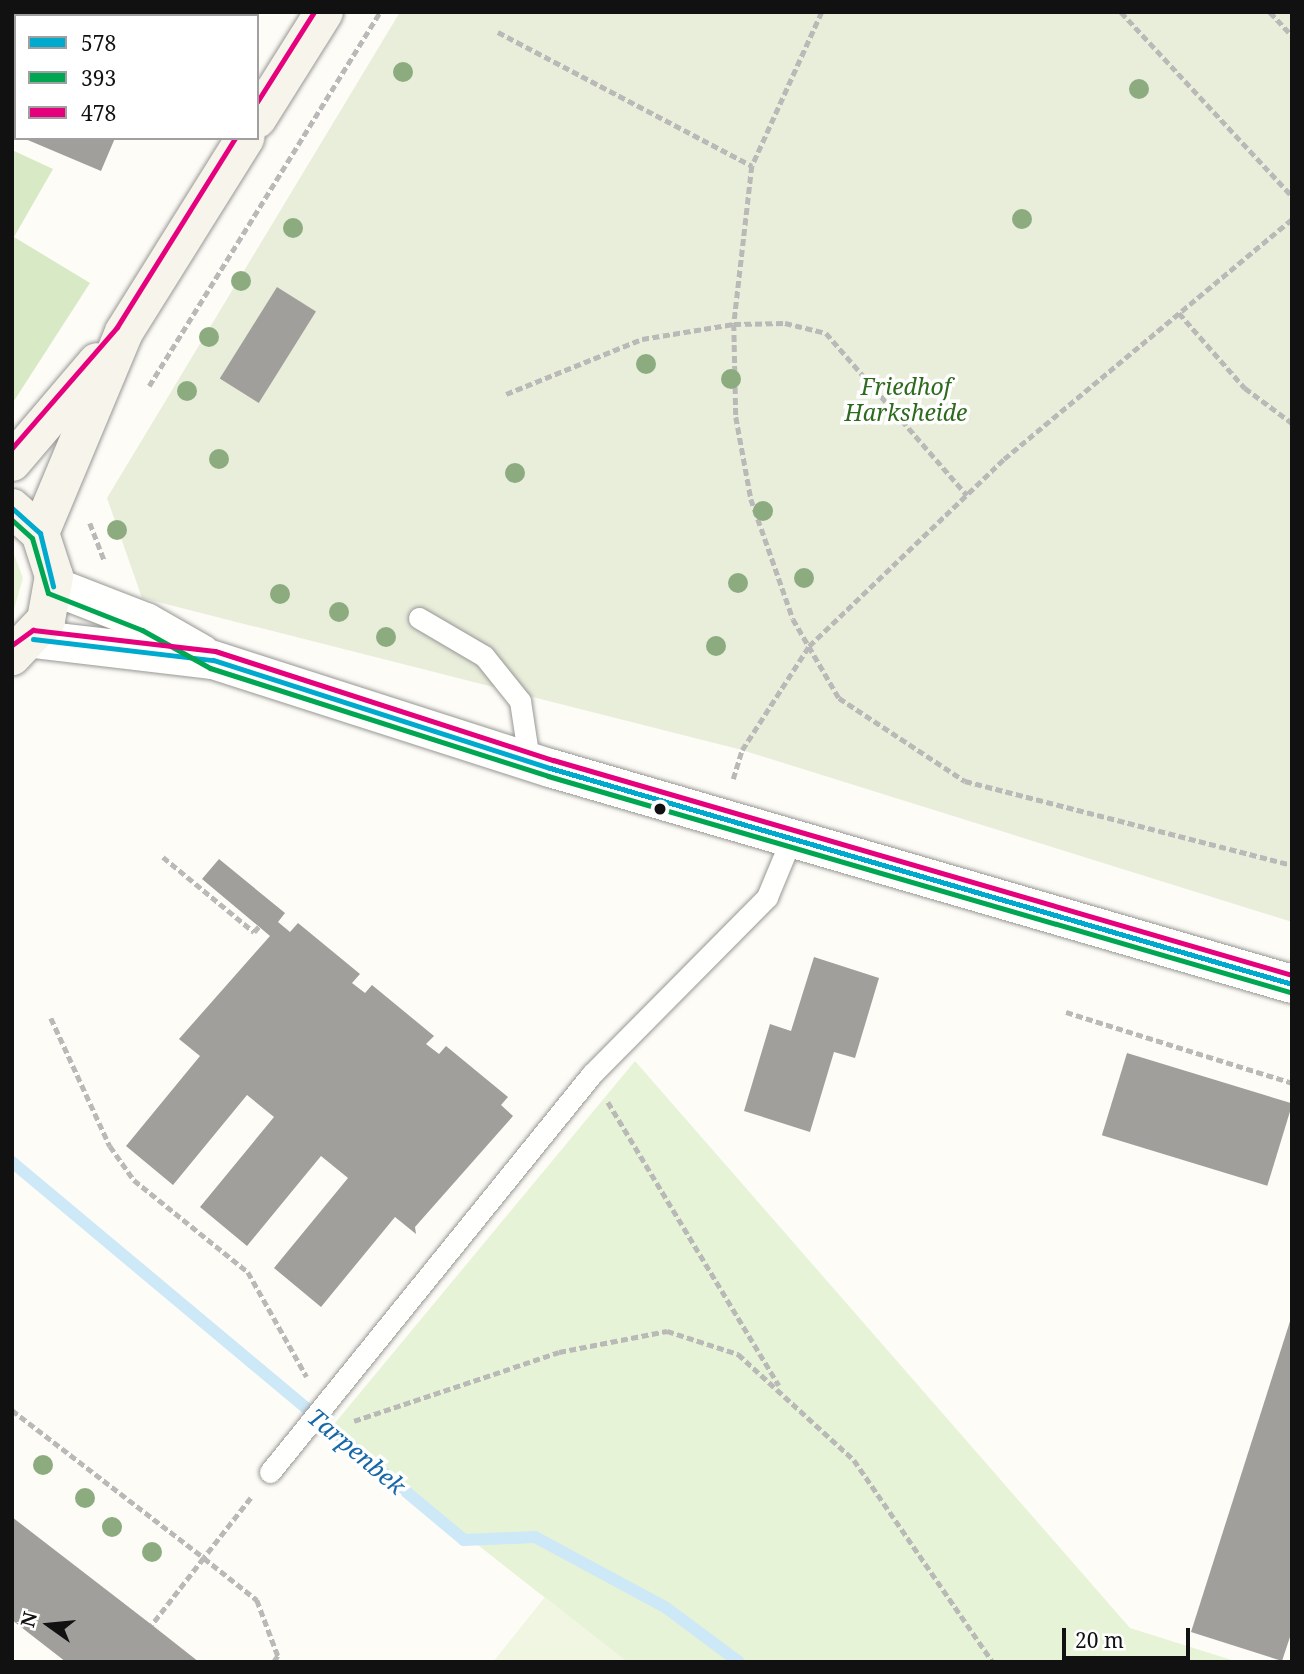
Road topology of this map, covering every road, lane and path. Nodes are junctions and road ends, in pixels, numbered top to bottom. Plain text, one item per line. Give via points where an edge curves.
1 (324, 12) edge
2 (380, 12) edge
3 (822, 12) edge
4 (1121, 12) edge
5 (1270, 12) edge
6 (498, 32) dead end
7 (1292, 36) edge
8 (259, 116) edge
9 (244, 140) edge
10 (752, 166) junction
11 (1292, 196) edge
12 (1292, 219) edge
13 (1179, 313) junction
14 (734, 324) junction
15 (124, 332) junction
16 (506, 394) dead end
17 (142, 398) dead end
18 (1292, 423) edge
19 (12, 462) edge
20 (967, 495) junction
21 (12, 508) edge
22 (40, 533) junction
23 (53, 586) junction
24 (419, 618) dead end
25 (809, 646) junction
26 (23, 648) edge
27 (213, 660) junction
28 (529, 760) junction
29 (722, 817) junction
30 (792, 836) junction
31 (163, 857) dead end
32 (1292, 865) edge
33 (259, 926) dead end
34 (1292, 984) edge
35 (1066, 1012) dead end
36 (51, 1017) dead end
37 (592, 1074) junction
38 (1292, 1083) edge
39 (784, 1392) junction
40 (328, 1402) junction
41 (12, 1410) edge
42 (270, 1472) joint
43 (204, 1558) junction
44 (152, 1625) dead end
45 (274, 1662) edge
46 (993, 1662) edge

1 - 8 main road
2 - 17 path
3 - 10 path
4 - 11 path
5 - 7 path
6 - 10 path
9 - 15 main road
10 - 14 path
12 - 13 path
13 - 18 path via 1245,388
13 - 20 path
14 - 16 path via 642,339
14 - 20 path via 785,323 826,333
14 - 25 path via 736,416 751,499 793,619
15 - 19 main road
15 - 22 main road
20 - 25 path
21 - 22 main road
22 - 23 main road
23 - 26 main road via 46,620
23 - 27 street via 146,622
24 - 28 lane via 484,656 520,701
25 - 29 path via 742,750
25 - 32 path via 839,698 965,781
26 - 27 street
27 - 28 street
28 - 29 street
29 - 30 street
30 - 34 street
30 - 37 lane via 767,897
31 - 33 path via 254,932
35 - 38 path
36 - 40 path via 110,1146 134,1180 247,1272 298,1367
37 - 39 path via 678,1226
37 - 40 lane
39 - 40 path via 738,1354 667,1331 559,1352 358,1423
39 - 46 path via 854,1460
40 - 42 lane
41 - 43 path
42 - 43 path
43 - 44 path
43 - 45 path via 257,1600 278,1656

